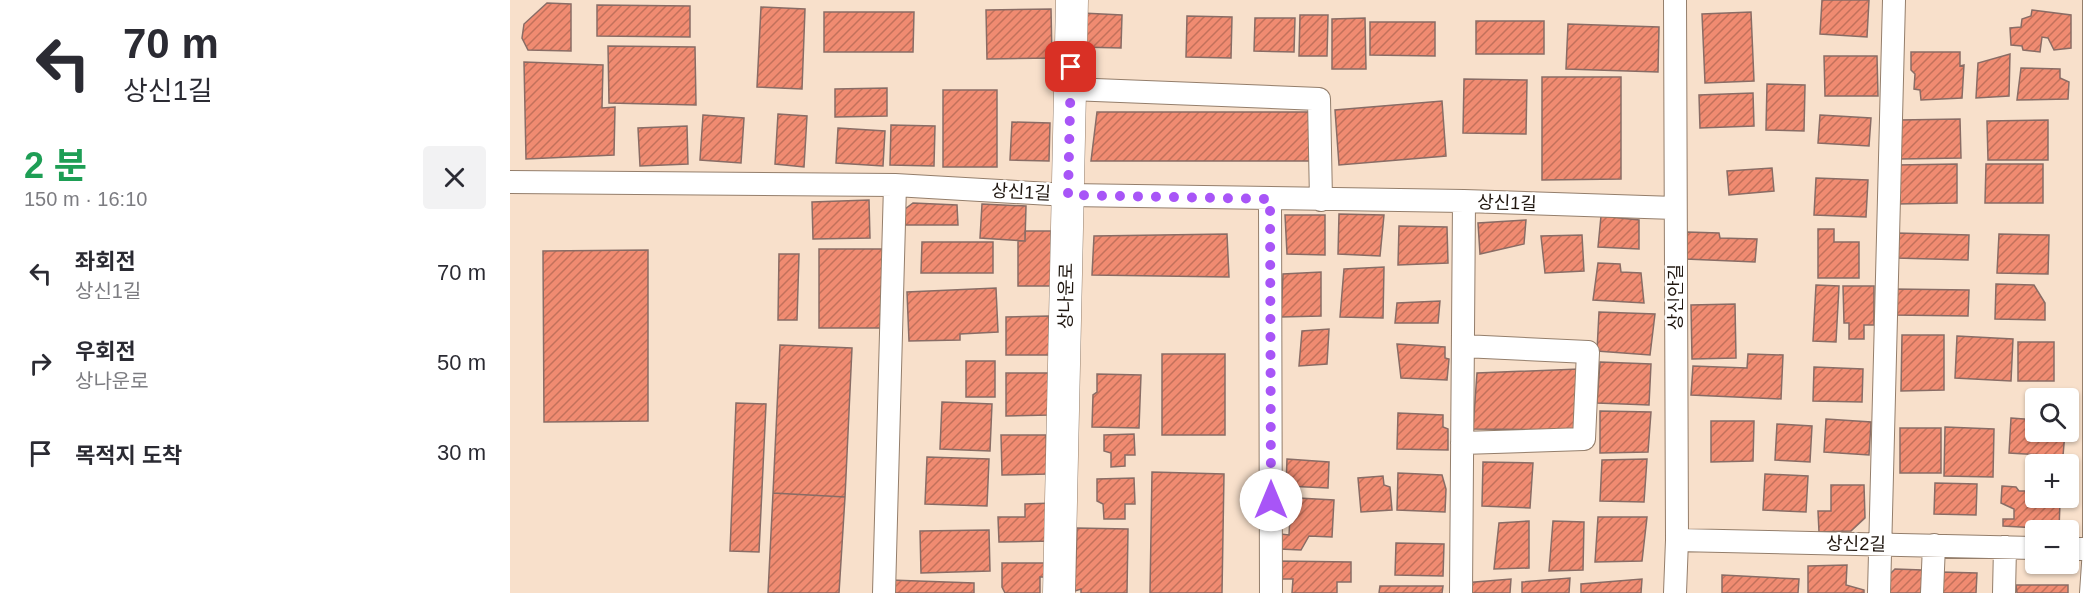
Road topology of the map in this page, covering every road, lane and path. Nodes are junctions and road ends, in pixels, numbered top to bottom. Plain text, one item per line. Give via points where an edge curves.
1 (1072, 0) edge
2 (1675, 0) edge
3 (1894, 0) edge
4 (2094, 0) edge
5 (1070, 89) junction
6 (510, 182) edge
7 (895, 185) junction
8 (1068, 195) junction
9 (1270, 199) junction
10 (1320, 200) junction
11 (1464, 201) junction
12 (1676, 208) junction
13 (1463, 346) junction
14 (1462, 443) junction
15 (1677, 540) junction
16 (1882, 544) junction
17 (1934, 545) junction
18 (2005, 547) junction
19 (2025, 548) edge
20 (2079, 549) edge
21 (2095, 549) edge
22 (884, 593) edge
23 (1059, 593) edge
24 (1271, 593) edge
25 (1461, 593) edge
26 (1675, 593) edge
27 (1880, 593) edge
28 (1932, 593) edge
29 (2004, 593) edge
30 (2091, 593) edge

1 - 5 street, 상나운로
2 - 12 street, 상신안길
3 - 16 street
4 - 21 street
5 - 8 street, 상나운로
5 - 10 street via 1319,99
6 - 7 street, 상신1길
7 - 8 street, 상신1길
7 - 22 street
8 - 9 street, 상신1길
8 - 23 street, 상나운로
9 - 10 street, 상신1길
9 - 24 street
10 - 11 street, 상신1길
11 - 12 street, 상신1길
11 - 13 street
12 - 15 street, 상신안길
13 - 14 street
13 - 14 street via 1588,352 1584,439
14 - 25 street
15 - 16 street, 상신2길
15 - 26 street, 상신안길
16 - 17 street, 상신2길
16 - 27 street
17 - 18 street, 상신2길
17 - 28 street
18 - 19 street, 상신2길
18 - 29 street
20 - 21 street
21 - 30 street

